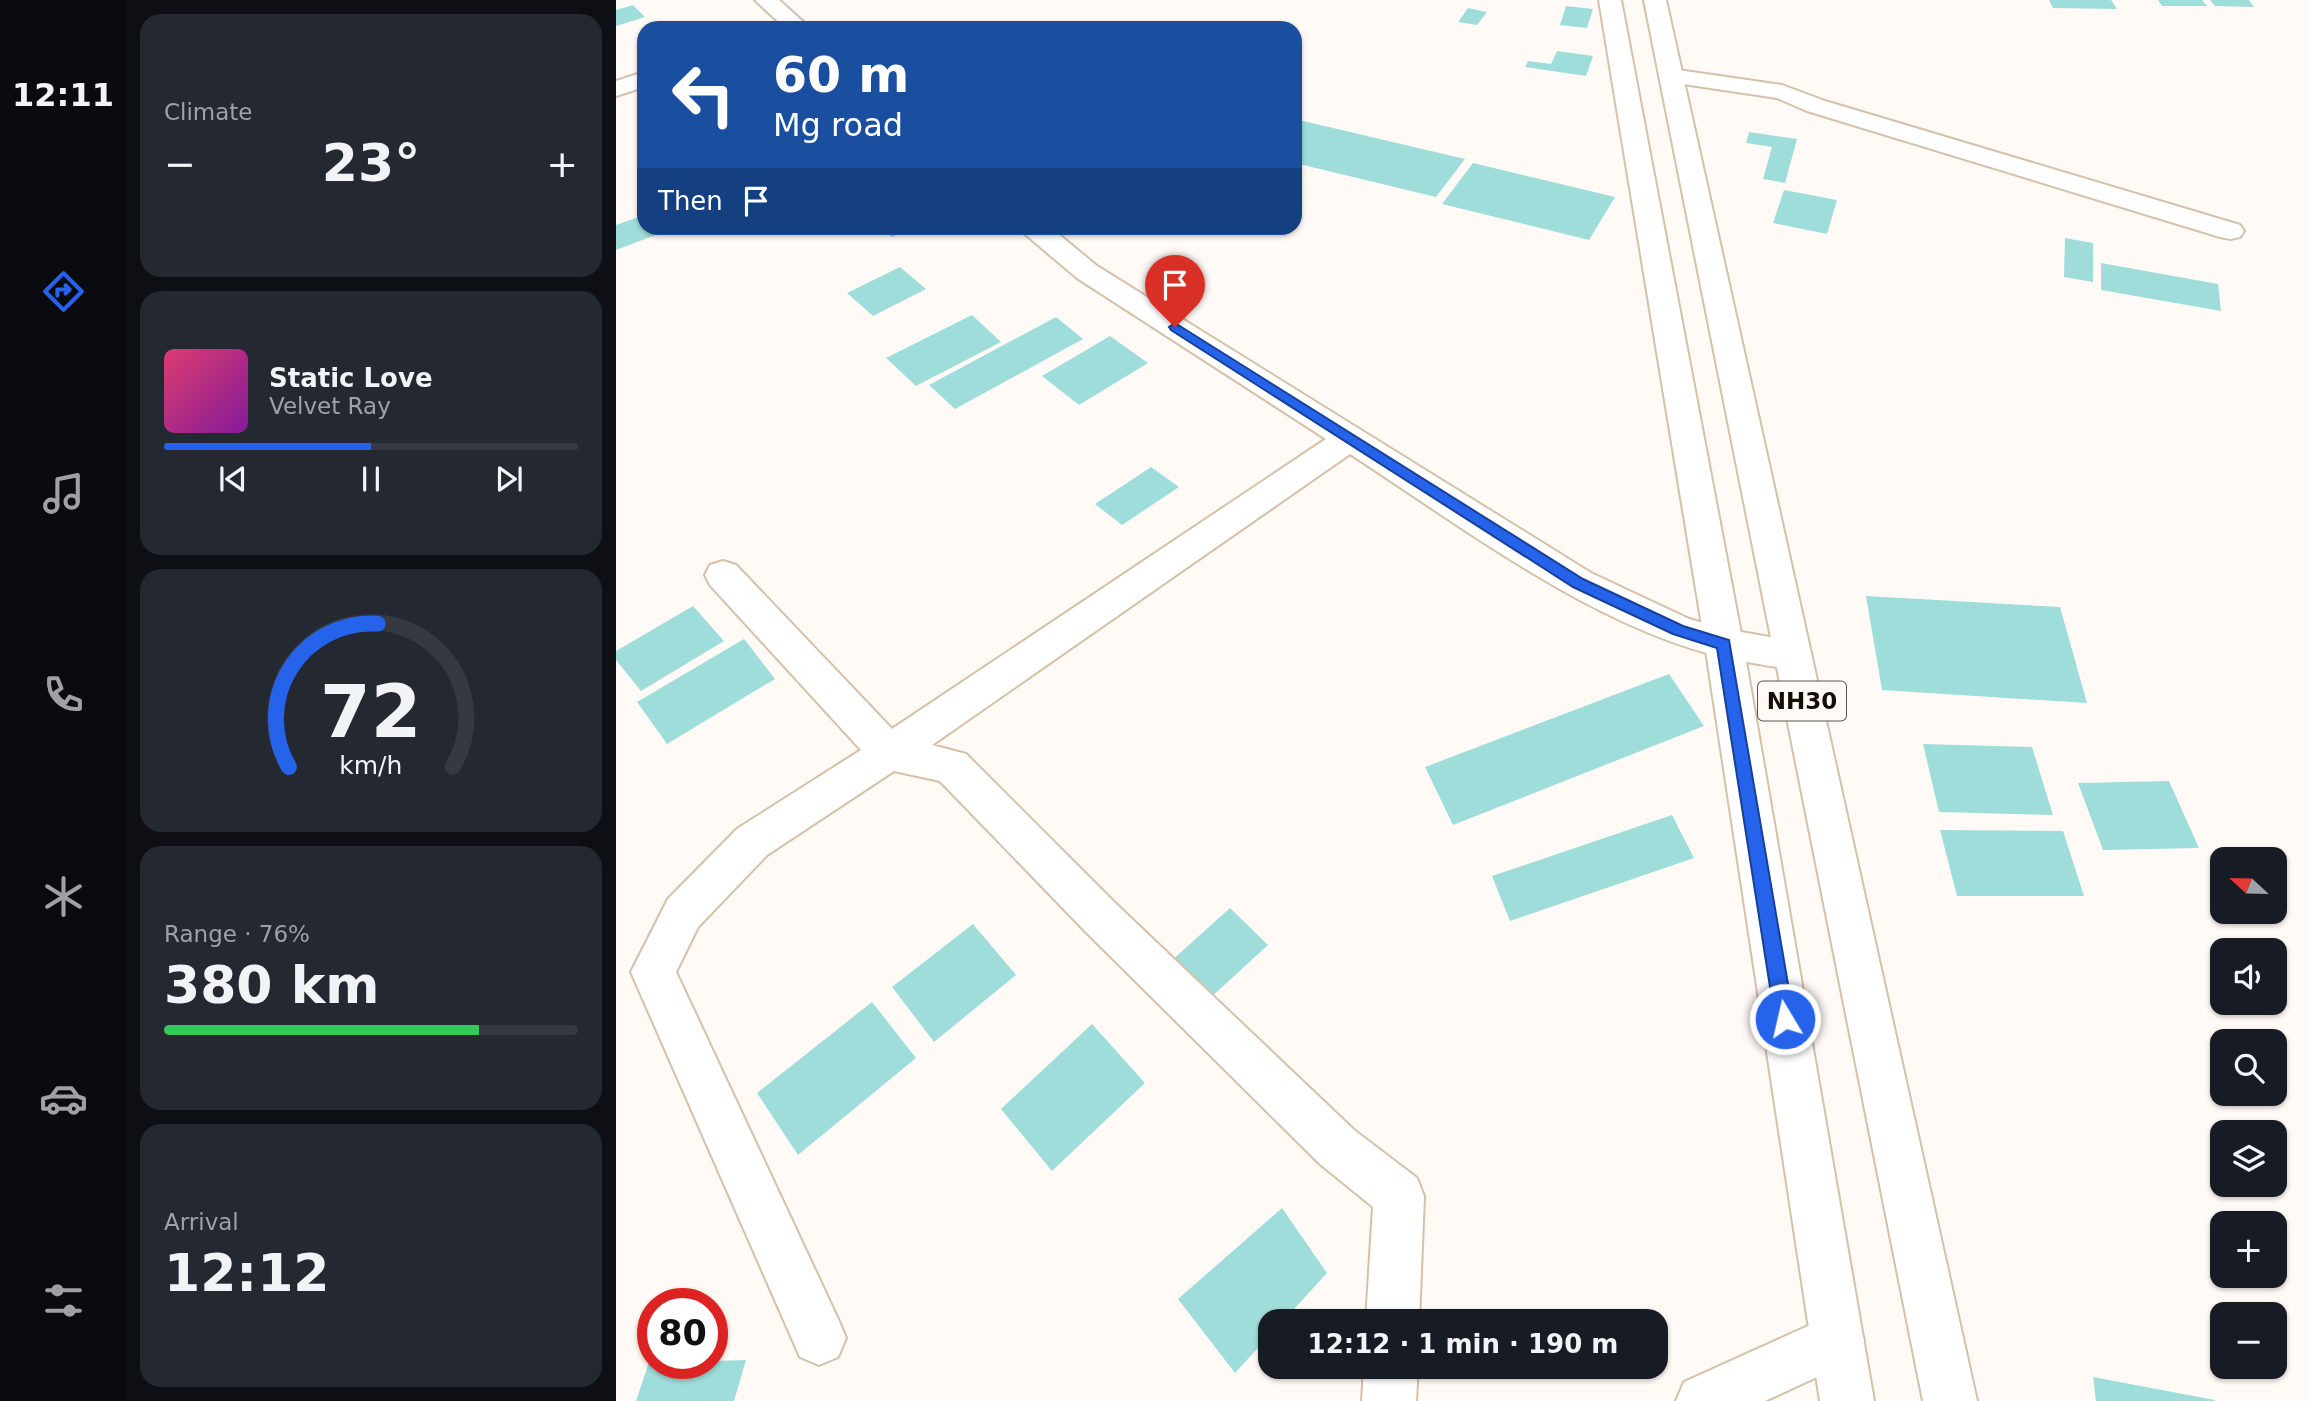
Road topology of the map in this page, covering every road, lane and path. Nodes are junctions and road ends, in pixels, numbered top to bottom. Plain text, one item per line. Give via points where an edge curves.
1 (766, 0) edge
2 (1610, 0) edge
3 (1655, 0) edge
4 (789, 21) edge
5 (1671, 76) junction
6 (637, 82) edge
7 (616, 89) edge
8 (2230, 231) dead end
9 (1043, 235) edge
10 (1350, 438) junction
11 (723, 575) dead end
12 (1724, 644) junction
13 (1792, 654) junction
14 (889, 753) junction
15 (1394, 1309) edge
16 (819, 1338) dead end
17 (1837, 1340) junction
18 (1391, 1379) edge
19 (1390, 1401) edge
20 (1703, 1401) edge
21 (1847, 1401) edge
22 (1951, 1401) edge

1 - 4 main road
2 - 12 main road, NH30
3 - 5 main road, NH30
5 - 8 main road via 1782,92
5 - 13 main road, NH30
6 - 7 main road
9 - 10 main road via 1087,272
10 - 12 main road via 1578,583 1678,630
10 - 14 main road
11 - 14 main road
12 - 13 main road
12 - 17 main road, NH30
13 - 22 main road, NH30
14 - 15 main road via 951,766 1328,1138 1399,1196
14 - 16 main road via 752,842 683,913 653,972
17 - 20 main road
17 - 21 main road, NH30
18 - 19 main road

